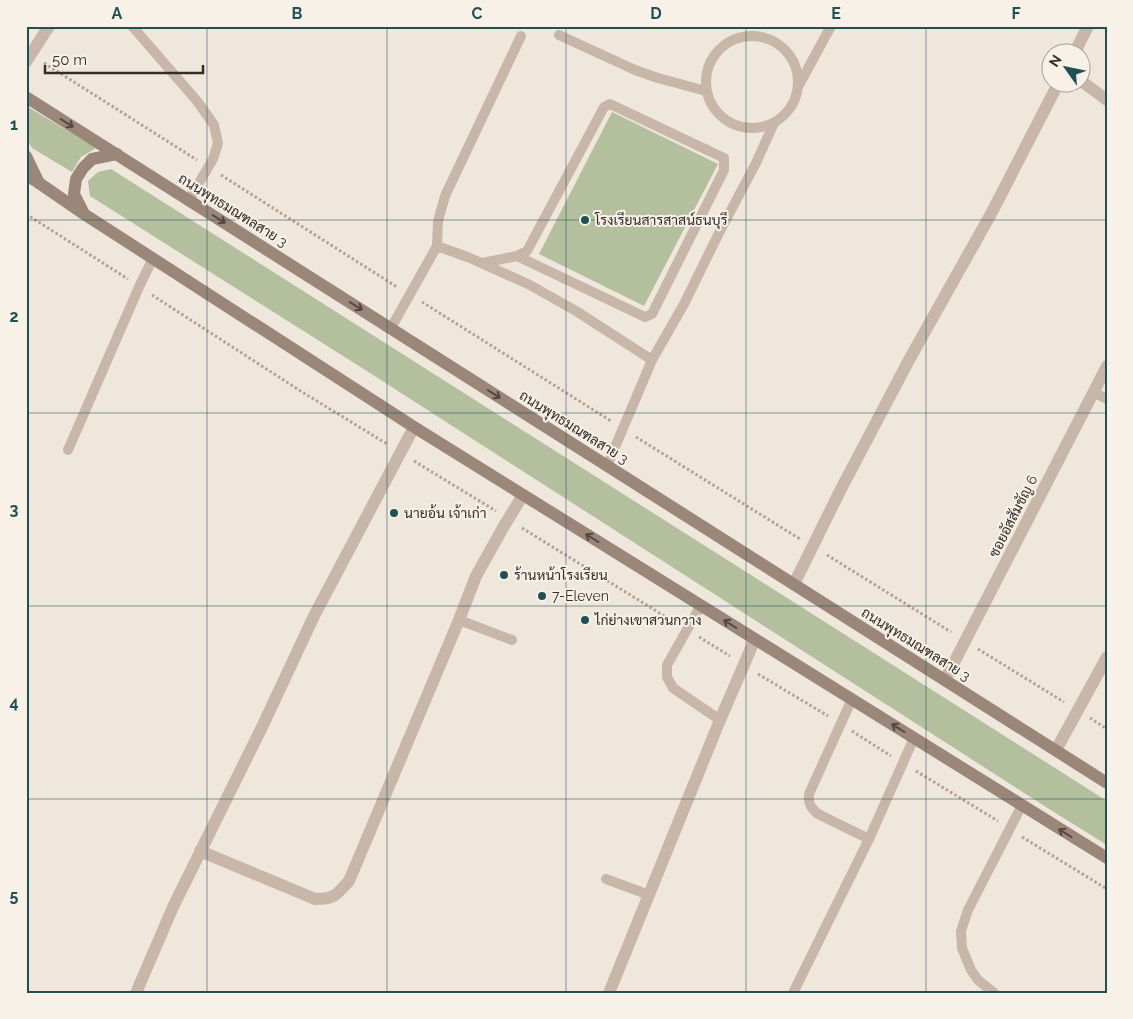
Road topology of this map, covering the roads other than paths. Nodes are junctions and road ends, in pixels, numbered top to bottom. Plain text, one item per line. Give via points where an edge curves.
1 (49, 26) edge
2 (132, 26) edge
3 (830, 26) edge
4 (1088, 26) edge
5 (559, 35) dead end
6 (521, 36) dead end
7 (1080, 42) edge
8 (26, 62) edge
9 (798, 86) junction
10 (1090, 87) edge
11 (706, 91) junction
12 (1055, 92) edge
13 (26, 97) edge
14 (1107, 100) edge
15 (774, 123) junction
16 (118, 154) junction
17 (26, 156) edge
18 (26, 175) edge
19 (39, 182) junction
20 (189, 200) junction
21 (84, 214) junction
22 (437, 246) junction
23 (517, 256) junction
24 (153, 258) junction
25 (482, 263) junction
26 (391, 328) junction
27 (652, 360) junction
28 (1107, 366) edge
29 (1093, 392) junction
30 (1107, 399) edge
31 (414, 427) junction
32 (68, 450) dead end
33 (607, 466) junction
34 (523, 495) junction
35 (794, 584) junction
36 (701, 605) junction
37 (459, 620) junction
38 (755, 639) junction
39 (512, 640) dead end
40 (1107, 657) edge
41 (945, 680) junction
42 (852, 699) junction
43 (720, 720) junction
44 (914, 738) junction
45 (1056, 750) junction
46 (1107, 783) edge
47 (1022, 805) junction
48 (869, 838) junction
49 (200, 851) junction
50 (1107, 858) edge
51 (606, 879) dead end
52 (649, 895) junction
53 (610, 992) edge
54 (136, 993) edge
55 (793, 993) edge
56 (994, 993) edge

1 - 8 street
2 - 20 lane via 214,125 218,143 213,159
3 - 9 lane
4 - 7 street
5 - 11 lane via 635,70
6 - 22 lane via 445,196 438,221
9 - 11 lane via 797,70 779,44 765,37 749,36 734,39 720,48 711,60
9 - 15 lane via 794,101
10 - 14 street
11 - 15 lane via 711,105 732,124 760,128
12 - 35 street via 840,490
13 -> 16 main road, ถนนพุทธมณฑลสาย 3
15 - 27 lane via 684,304
16 - 20 main road, ถนนพุทธมณฑลสาย 3
16 - 21 main road via 92,159 79,173 74,194
17 - 19 main road
18 - 19 main road
19 - 21 main road
20 -> 26 main road, ถนนพุทธมณฑลสาย 3
21 - 24 main road
22 - 25 lane
22 - 26 lane
23 - 23 lane via 527,251 604,107 610,104 724,158 724,170 652,314 645,317
23 - 25 lane
24 - 31 main road
24 - 32 lane
25 - 27 lane via 538,289
26 -> 33 main road, ถนนพุทธมณฑลสาย 3
27 - 33 lane
28 - 29 street, ซอยอัสสัมชัญ 6
29 - 30 lane
29 - 41 street, ซอยอัสสัมชัญ 6
31 - 34 main road
31 - 49 street via 314,616
33 - 35 main road, ถนนพุทธมณฑลสาย 3
36 -> 34 main road
34 - 37 street via 476,576
35 - 41 main road, ถนนพุทธมณฑลสาย 3
38 -> 36 main road
36 - 43 lane via 667,665 667,677 674,688
37 - 39 lane
37 - 49 street via 349,881 338,892 329,899 315,899
38 - 42 main road
38 - 43 street
40 - 45 street
41 - 45 main road, ถนนพุทธมณฑลสาย 3
44 -> 42 main road
42 - 48 lane via 808,802 818,814
43 - 52 street
44 - 47 main road
44 - 48 lane
45 - 46 main road, ถนนพุทธมณฑลสาย 3
50 -> 47 main road
47 - 56 lane via 968,910 961,931 962,948 972,970 978,980
48 - 55 lane
49 - 54 street
51 - 52 lane
52 - 53 street

